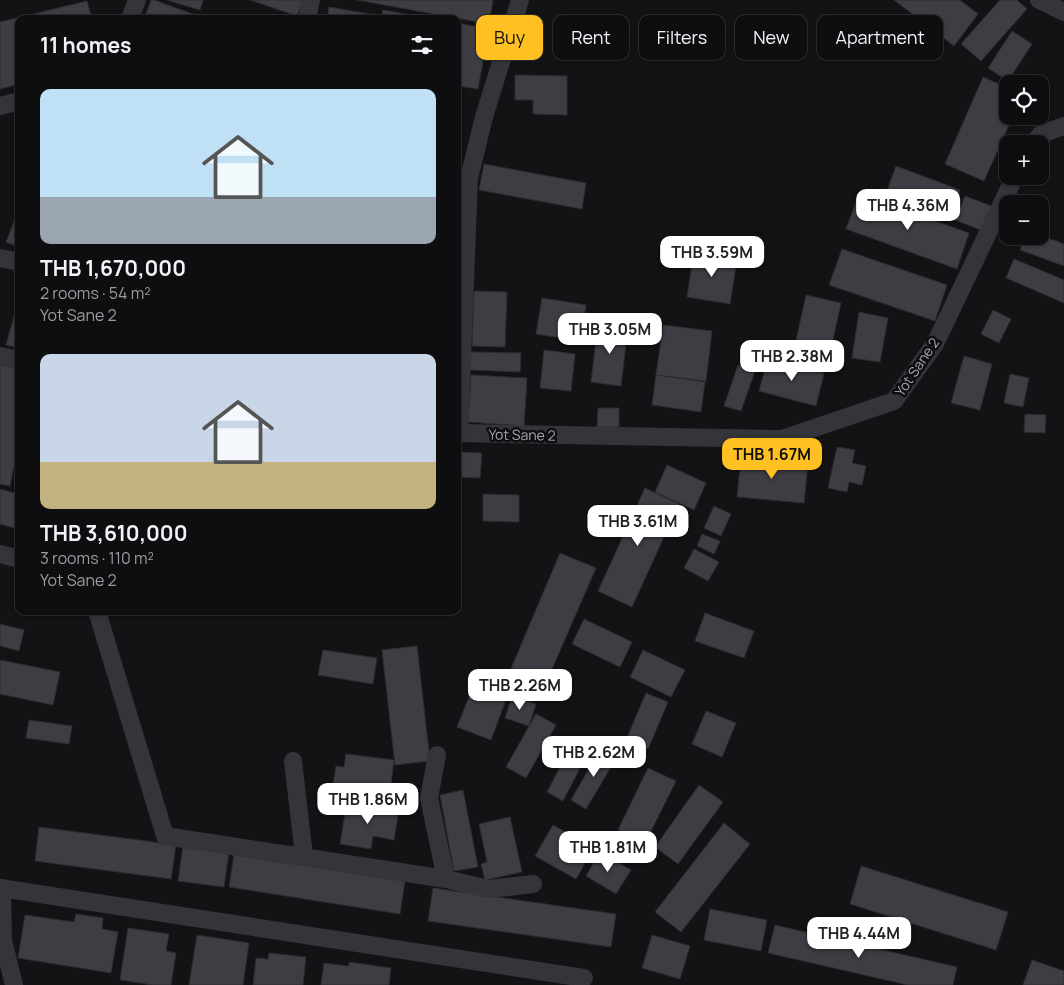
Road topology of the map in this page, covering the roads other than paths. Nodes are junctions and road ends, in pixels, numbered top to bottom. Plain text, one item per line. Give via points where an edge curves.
1 (137, 0) edge
2 (311, 0) edge
3 (520, 0) edge
4 (1039, 0) edge
5 (1064, 12) edge
6 (131, 15) edge
7 (308, 15) edge
8 (15, 102) edge
9 (0, 106) edge
10 (1064, 126) edge
11 (1041, 135) edge
12 (463, 177) edge
13 (1011, 185) edge
14 (0, 258) edge
15 (15, 261) edge
16 (461, 279) edge
17 (0, 356) edge
18 (15, 359) edge
19 (461, 433) edge
20 (0, 554) edge
21 (15, 558) edge
22 (98, 615) edge
23 (437, 755) dead end
24 (293, 761) dead end
25 (304, 856) junction
26 (446, 879) junction
27 (533, 884) dead end
28 (1, 888) edge
29 (584, 978) dead end
30 (14, 985) edge

1 - 6 street
2 - 7 street
3 - 12 street
4 - 5 street
8 - 9 street
10 - 11 street
12 - 16 street
13 - 19 street, Yot Sane 2 via 935,344 894,401 782,439
14 - 15 street
17 - 18 street
20 - 21 street
22 - 25 street via 165,836
23 - 26 street via 429,798
24 - 25 street
25 - 26 street
26 - 27 street via 489,889
28 - 29 street
28 - 30 street via 4,940

